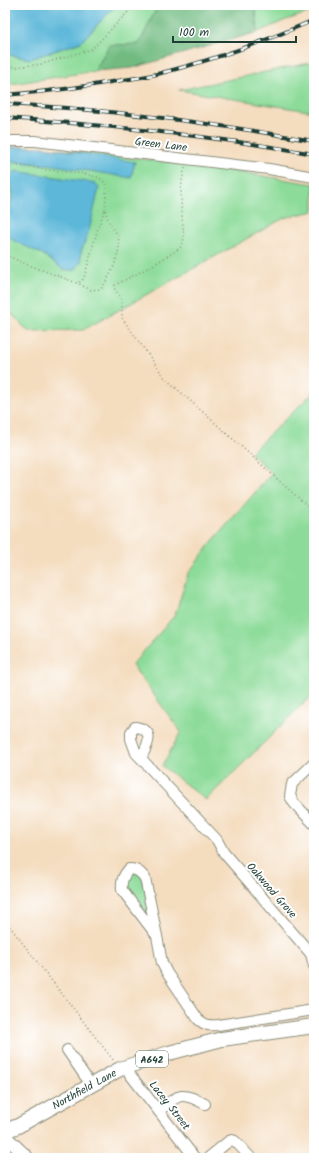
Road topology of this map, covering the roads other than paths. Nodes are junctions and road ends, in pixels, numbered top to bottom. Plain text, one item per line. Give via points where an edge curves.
1 (5, 141) edge
2 (314, 176) edge
3 (141, 758) dead end
4 (314, 763) edge
5 (314, 824) edge
6 (158, 936) junction
7 (314, 966) edge
8 (314, 1010) edge
9 (304, 1011) junction
10 (311, 1027) edge
11 (66, 1050) dead end
12 (123, 1068) junction
13 (91, 1085) junction
14 (205, 1104) dead end
15 (159, 1111) junction
16 (5, 1132) edge
17 (5, 1136) edge
18 (28, 1158) edge
19 (196, 1158) edge
20 (208, 1158) edge
21 (251, 1158) edge

1 - 2 street, Green Lane via 188,159
3 - 7 street, Oakwood Grove via 217,840 222,850 311,954
4 - 5 street via 292,784 290,796
6 - 6 street via 122,890 121,882 130,868 145,878
6 - 9 street via 162,963 167,973 203,1024 218,1025
8 - 9 street
9 - 10 street, Northfield Lane
10 - 12 highway, Northfield Lane / A642 via 222,1039
11 - 13 street
12 - 13 highway, Northfield Lane / A642
12 - 15 street, Lacey Street
13 - 16 highway, Northfield Lane / A642
14 - 15 street via 188,1096 181,1096
15 - 19 street, Lacey Street
17 - 18 main road
20 - 21 street via 232,1140 235,1140

